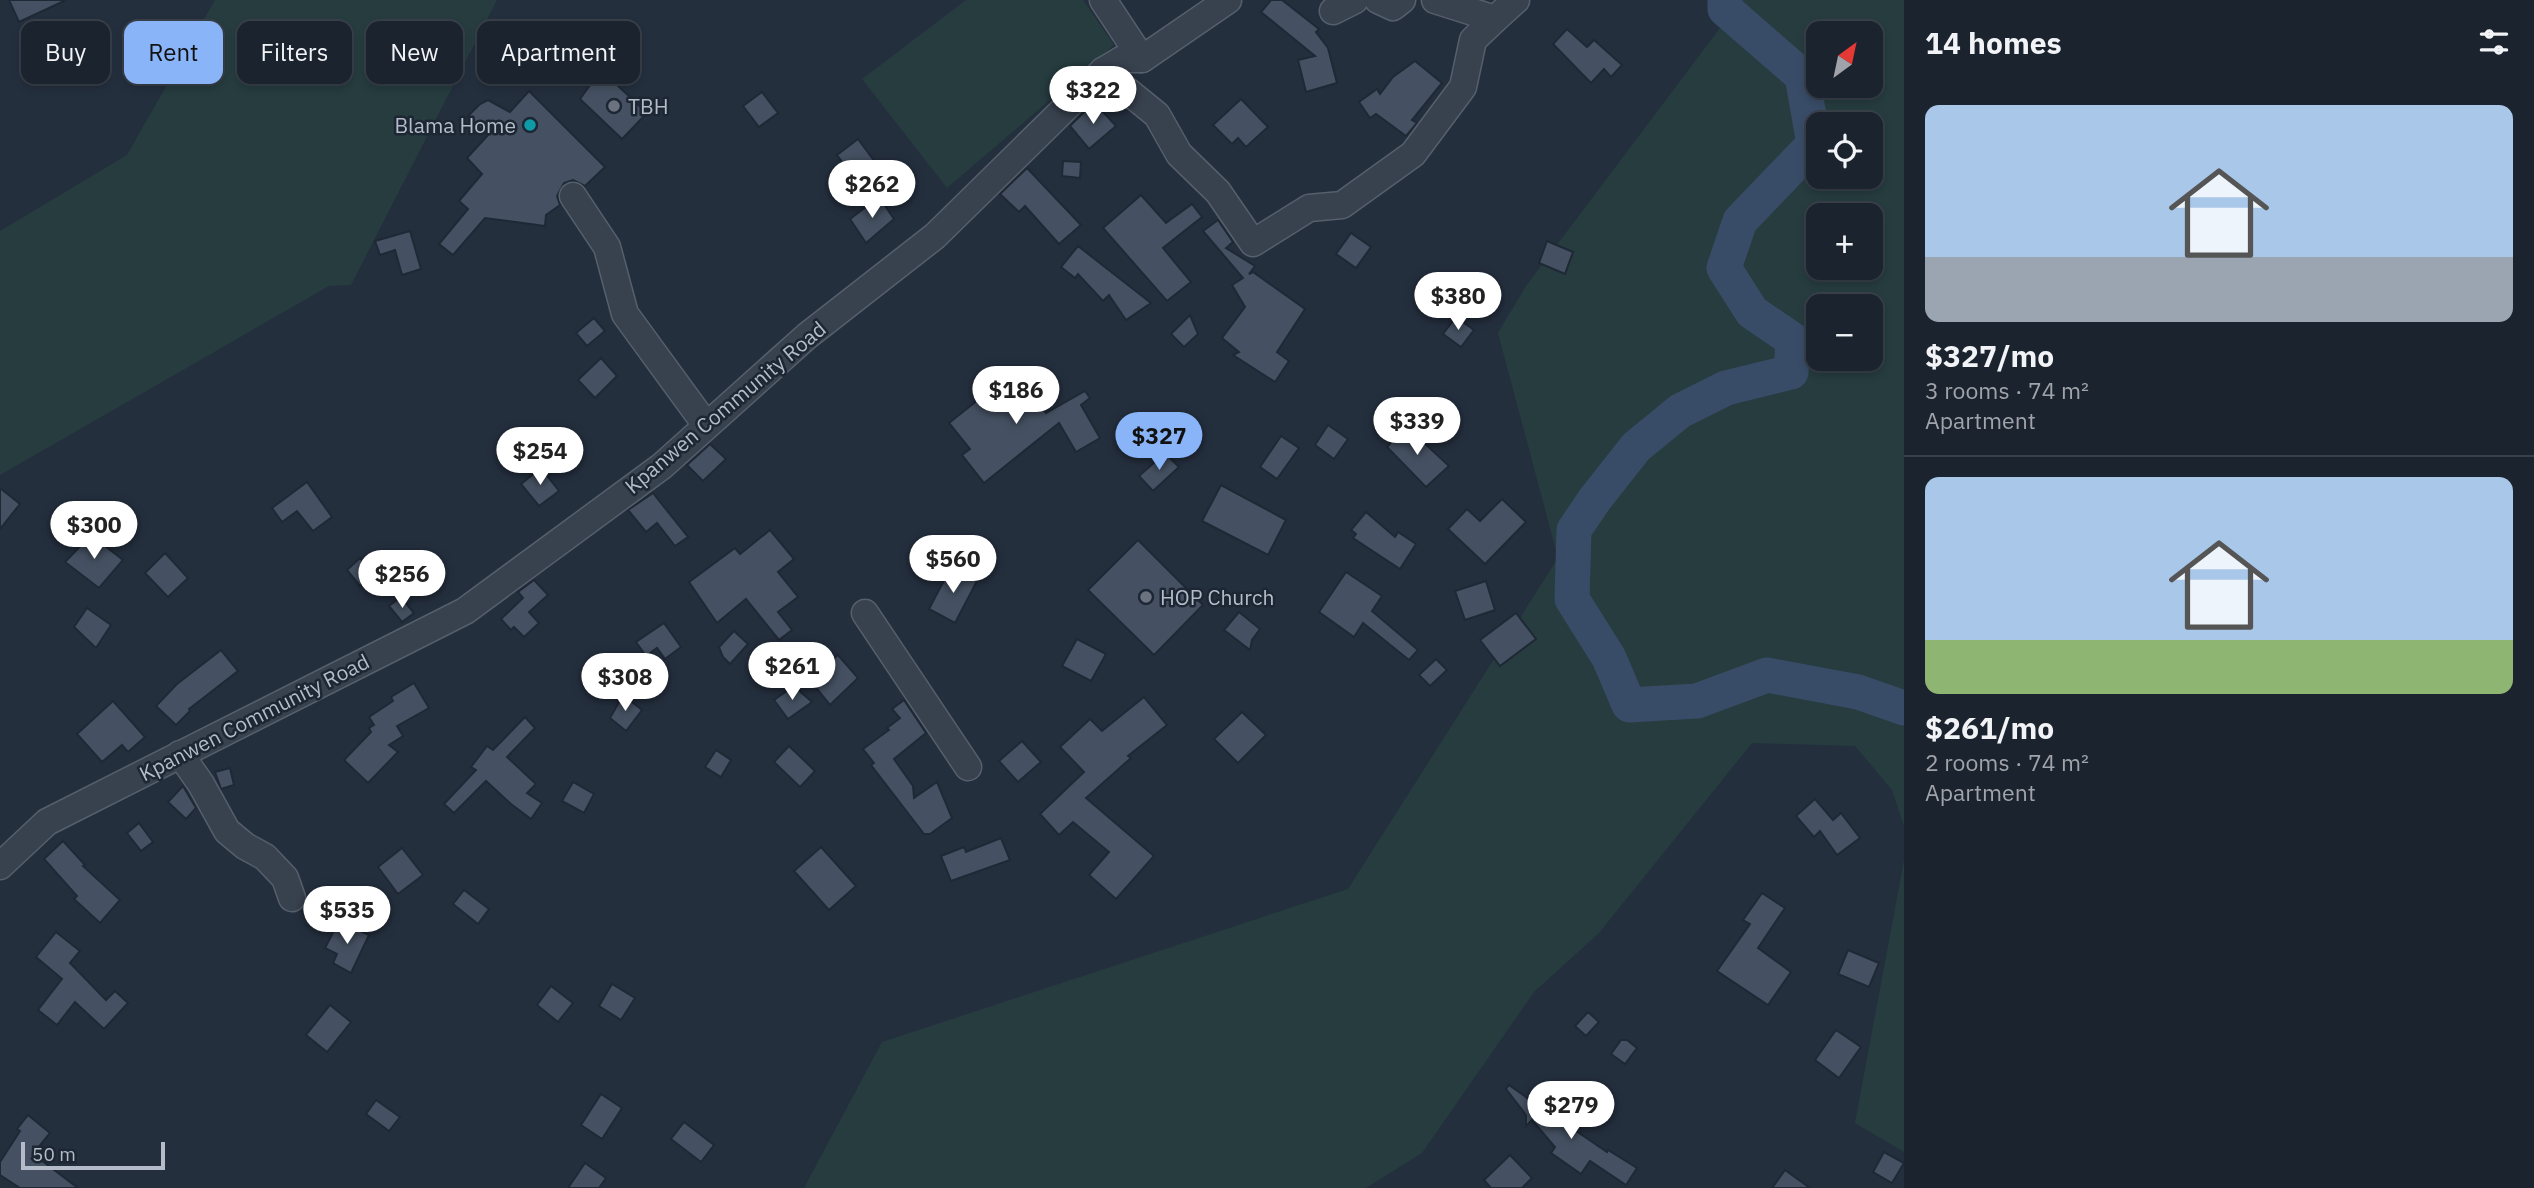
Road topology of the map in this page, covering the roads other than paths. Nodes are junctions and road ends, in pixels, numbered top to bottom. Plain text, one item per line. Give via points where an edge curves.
1 (1103, 0) edge
2 (1228, 0) edge
3 (1378, 0) edge
4 (1402, 0) edge
5 (1435, 0) edge
6 (1516, 0) edge
7 (1495, 19) junction
8 (1142, 59) junction
9 (1102, 71) junction
10 (573, 197) dead end
11 (706, 425) junction
12 (865, 613) dead end
13 (180, 754) junction
14 (968, 767) dead end
15 (0, 866) edge
16 (292, 898) dead end

1 - 8 street
2 - 8 street, Kpanwen Community Road
3 - 4 street via 1393,7
5 - 7 street
6 - 7 street
7 - 9 street via 1473,40 1463,87 1413,154 1342,205 1309,208 1253,243 1218,192 1179,154 1157,115
8 - 9 street, Kpanwen Community Road via 1123,59
9 - 11 street, Kpanwen Community Road via 935,236 807,336
10 - 11 street via 607,247 625,314
11 - 13 street, Kpanwen Community Road via 662,466 466,611
12 - 14 street
13 - 15 street, Kpanwen Community Road via 47,821
13 - 16 street via 227,831 265,857 285,878

